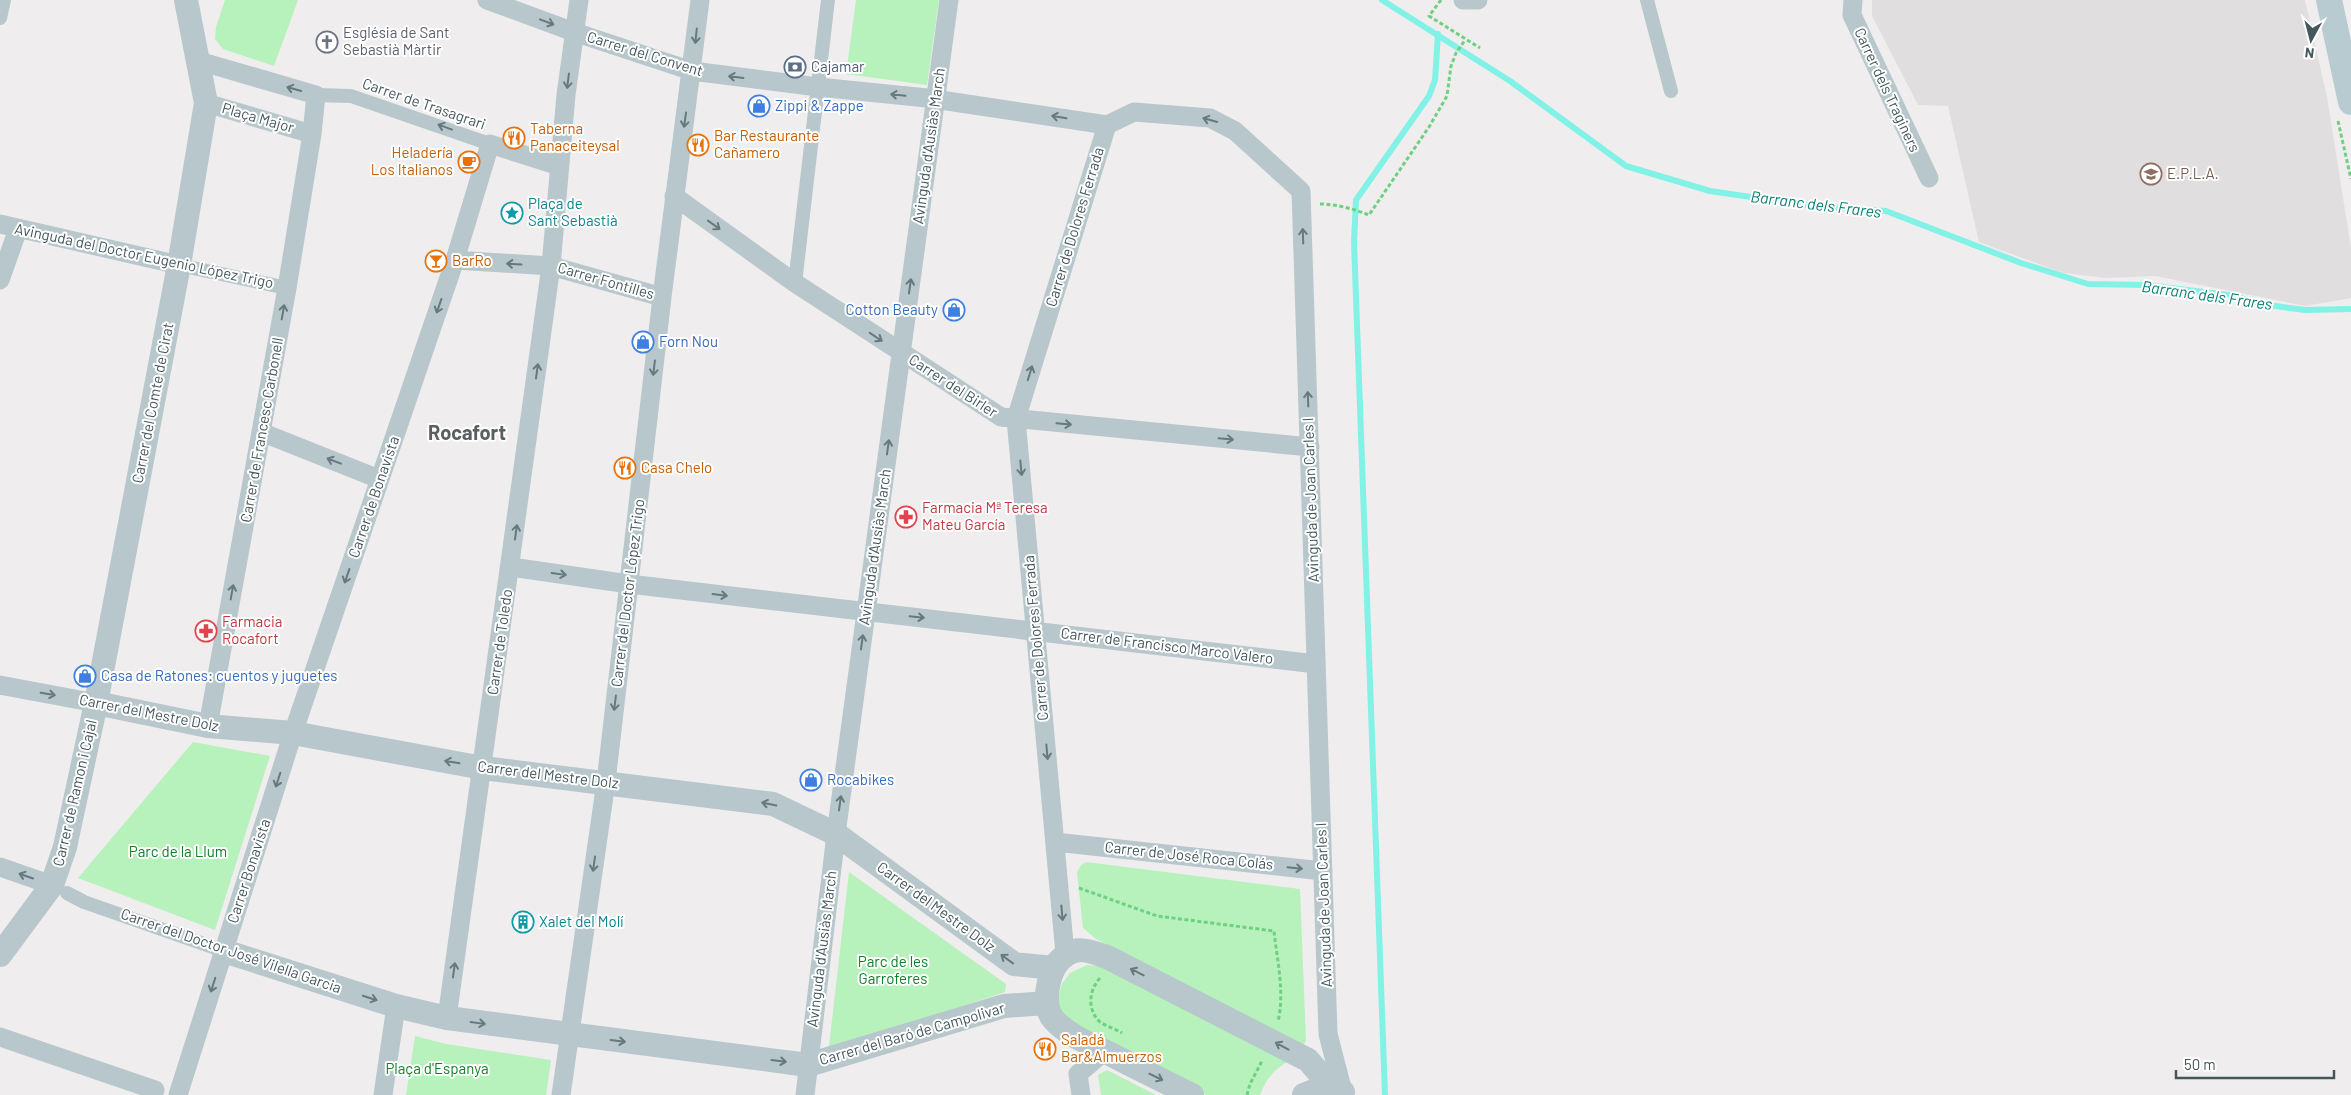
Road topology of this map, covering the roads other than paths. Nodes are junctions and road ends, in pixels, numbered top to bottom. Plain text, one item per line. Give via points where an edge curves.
1 (4, 0) edge
2 (186, 0) edge
3 (487, 0) edge
4 (580, 0) edge
5 (700, 0) edge
6 (828, 0) edge
7 (949, 0) edge
8 (1463, 0) edge
9 (1478, 0) edge
10 (1646, 0) edge
11 (1853, 0) edge
12 (2329, 0) edge
13 (522, 6) edge
14 (0, 18) edge
15 (574, 32) junction
16 (199, 61) junction
17 (692, 71) junction
18 (818, 87) junction
19 (1672, 91) dead end
20 (316, 96) junction
21 (936, 99) junction
22 (2351, 102) edge
23 (206, 103) junction
24 (1107, 125) junction
25 (312, 134) junction
26 (490, 144) junction
27 (559, 166) junction
28 (1928, 178) dead end
29 (674, 196) junction
30 (9, 226) edge
31 (455, 260) junction
32 (179, 265) junction
33 (551, 266) junction
34 (0, 280) edge
35 (795, 283) junction
36 (287, 288) junction
37 (662, 297) junction
38 (901, 353) junction
39 (1016, 419) junction
40 (261, 432) junction
41 (1310, 447) junction
42 (380, 478) junction
43 (511, 567) junction
44 (629, 584) junction
45 (867, 611) junction
46 (1036, 630) junction
47 (1316, 664) junction
48 (0, 685) edge
49 (96, 703) junction
50 (208, 726) junction
51 (293, 733) junction
52 (483, 768) junction
53 (606, 782) junction
54 (836, 834) junction
55 (1055, 842) junction
56 (0, 867) edge
57 (1323, 871) junction
58 (60, 889) junction
59 (224, 951) junction
60 (0, 955) edge
61 (1059, 961) junction
62 (1047, 1003) junction
63 (396, 1006) junction
64 (447, 1018) junction
65 (1328, 1034) junction
66 (0, 1036) edge
67 (569, 1036) junction
68 (1105, 1052) junction
69 (808, 1065) junction
70 (1313, 1065) junction
71 (155, 1090) dead end
72 (1340, 1092) edge
73 (178, 1095) edge
74 (383, 1095) edge
75 (561, 1095) edge
76 (804, 1095) edge
77 (1081, 1095) edge
78 (1192, 1095) edge
79 (1302, 1095) edge

1 - 14 street
2 - 16 street, Plaça Major
3 - 13 street, Carrer del Convent
4 - 15 street
5 -> 17 street, Carrer del Doctor López Trigo
6 - 18 street
7 - 21 street, Avinguda d'Ausiàs March
8 - 9 street
10 - 19 street
11 - 28 street, Carrer dels Traginers via 1852,15
12 - 22 main road
13 -> 15 street, Carrer del Convent
15 - 17 street, Carrer del Convent
15 -> 27 street
20 -> 16 street
16 - 23 street, Plaça Major
18 -> 17 street, Carrer del Convent
17 -> 29 street, Carrer del Doctor López Trigo
21 -> 18 street, Carrer del Convent
18 - 35 street
20 - 25 street, Plaça Major
26 -> 20 street, Carrer de Trasagrari via 351,96
24 -> 21 street, Carrer del Convent
38 -> 21 street, Avinguda d'Ausiàs March
23 - 25 street, Plaça Major
23 - 32 street, Carrer del Comte de Cirat
39 -> 24 street, Carrer de Dolores Ferrada
41 -> 24 street, Avinguda de Joan Carles I via 1301,191 1235,131 1210,118 1134,112
25 - 36 street, Carrer de Francesc Carbonell
26 - 27 street
26 - 31 street
27 - 33 street
29 -> 35 street, Carrer del Birler
29 - 37 street, Carrer del Doctor López Trigo
30 - 32 street, Avinguda del Doctor Eugenio López Trigo
30 - 34 street
33 -> 31 street
31 -> 42 street, Carrer de Bonavista
32 - 36 street, Avinguda del Doctor Eugenio López Trigo
32 - 49 street, Carrer del Comte de Cirat
33 - 37 street, Carrer Fontilles
43 -> 33 street, Carrer de Toledo
35 -> 38 street, Carrer del Birler
40 -> 36 street, Carrer de Francesc Carbonell
37 -> 44 street, Carrer del Doctor López Trigo
38 - 39 street, Carrer del Birler via 1001,417
45 -> 38 street, Avinguda d'Ausiàs March
39 -> 41 street, Carrer del Birler
39 -> 46 street, Carrer de Dolores Ferrada
42 -> 40 street
50 -> 40 street, Carrer de Francesc Carbonell
41 - 47 street, Avinguda de Joan Carles I
42 -> 51 street, Carrer de Bonavista
43 -> 44 street, Carrer de Francisco Marco Valero
43 - 52 street, Carrer de Toledo
44 -> 45 street, Carrer de Francisco Marco Valero
44 -> 53 street, Carrer del Doctor López Trigo
45 -> 46 street, Carrer de Francisco Marco Valero
54 -> 45 street, Avinguda d'Ausiàs March
46 - 47 street, Carrer de Francisco Marco Valero
46 -> 55 street, Carrer de Dolores Ferrada
47 - 57 street, Avinguda de Joan Carles I
48 -> 49 street, Carrer del Mestre Dolz
49 - 50 street, Carrer del Mestre Dolz
49 - 58 street, Carrer de Ramon i Cajal via 65,847
50 - 51 street, Carrer del Mestre Dolz
52 -> 51 street, Carrer del Mestre Dolz
51 -> 59 street, Carrer Bonavista
52 - 53 street, Carrer del Mestre Dolz
64 -> 52 street, Carrer de Toledo
54 -> 53 street, Carrer del Mestre Dolz via 773,804
53 -> 67 street, Carrer del Doctor López Trigo
61 -> 54 street, Carrer del Mestre Dolz via 1014,964
54 - 69 street, Avinguda d'Ausiàs March
55 -> 57 street, Carrer de José Roca Colás
55 -> 61 street, Carrer de Dolores Ferrada
58 -> 56 street, Carrer del Doctor José Vilella Garcia
57 - 65 street, Avinguda de Joan Carles I
58 - 59 street, Carrer del Doctor José Vilella Garcia via 84,902
58 - 60 street, Carrer de Ramon i Cajal
59 -> 63 street, Carrer del Doctor José Vilella Garcia
59 -> 73 street, Carrer Bonavista
61 - 62 street via 1048,985
70 -> 61 street via 1267,1038 1107,957 1083,949
62 - 68 street via 1052,1019 1076,1037
62 - 69 street, Carrer del Baró de Campolivar via 1004,1006
63 - 64 street
63 - 74 street
64 -> 67 street
65 - 70 street, Avinguda de Joan Carles I
65 - 72 street, Avinguda de Joan Carles I
66 - 71 street
67 -> 69 street, Carrer del Baró de Campolivar
67 - 75 street
68 - 77 street via 1078,1074
68 -> 78 street
69 - 76 street, Avinguda d'Ausiàs March
70 - 72 street
70 - 79 street, Avinguda de Joan Carles I
72 - 79 street via 1324,1087

